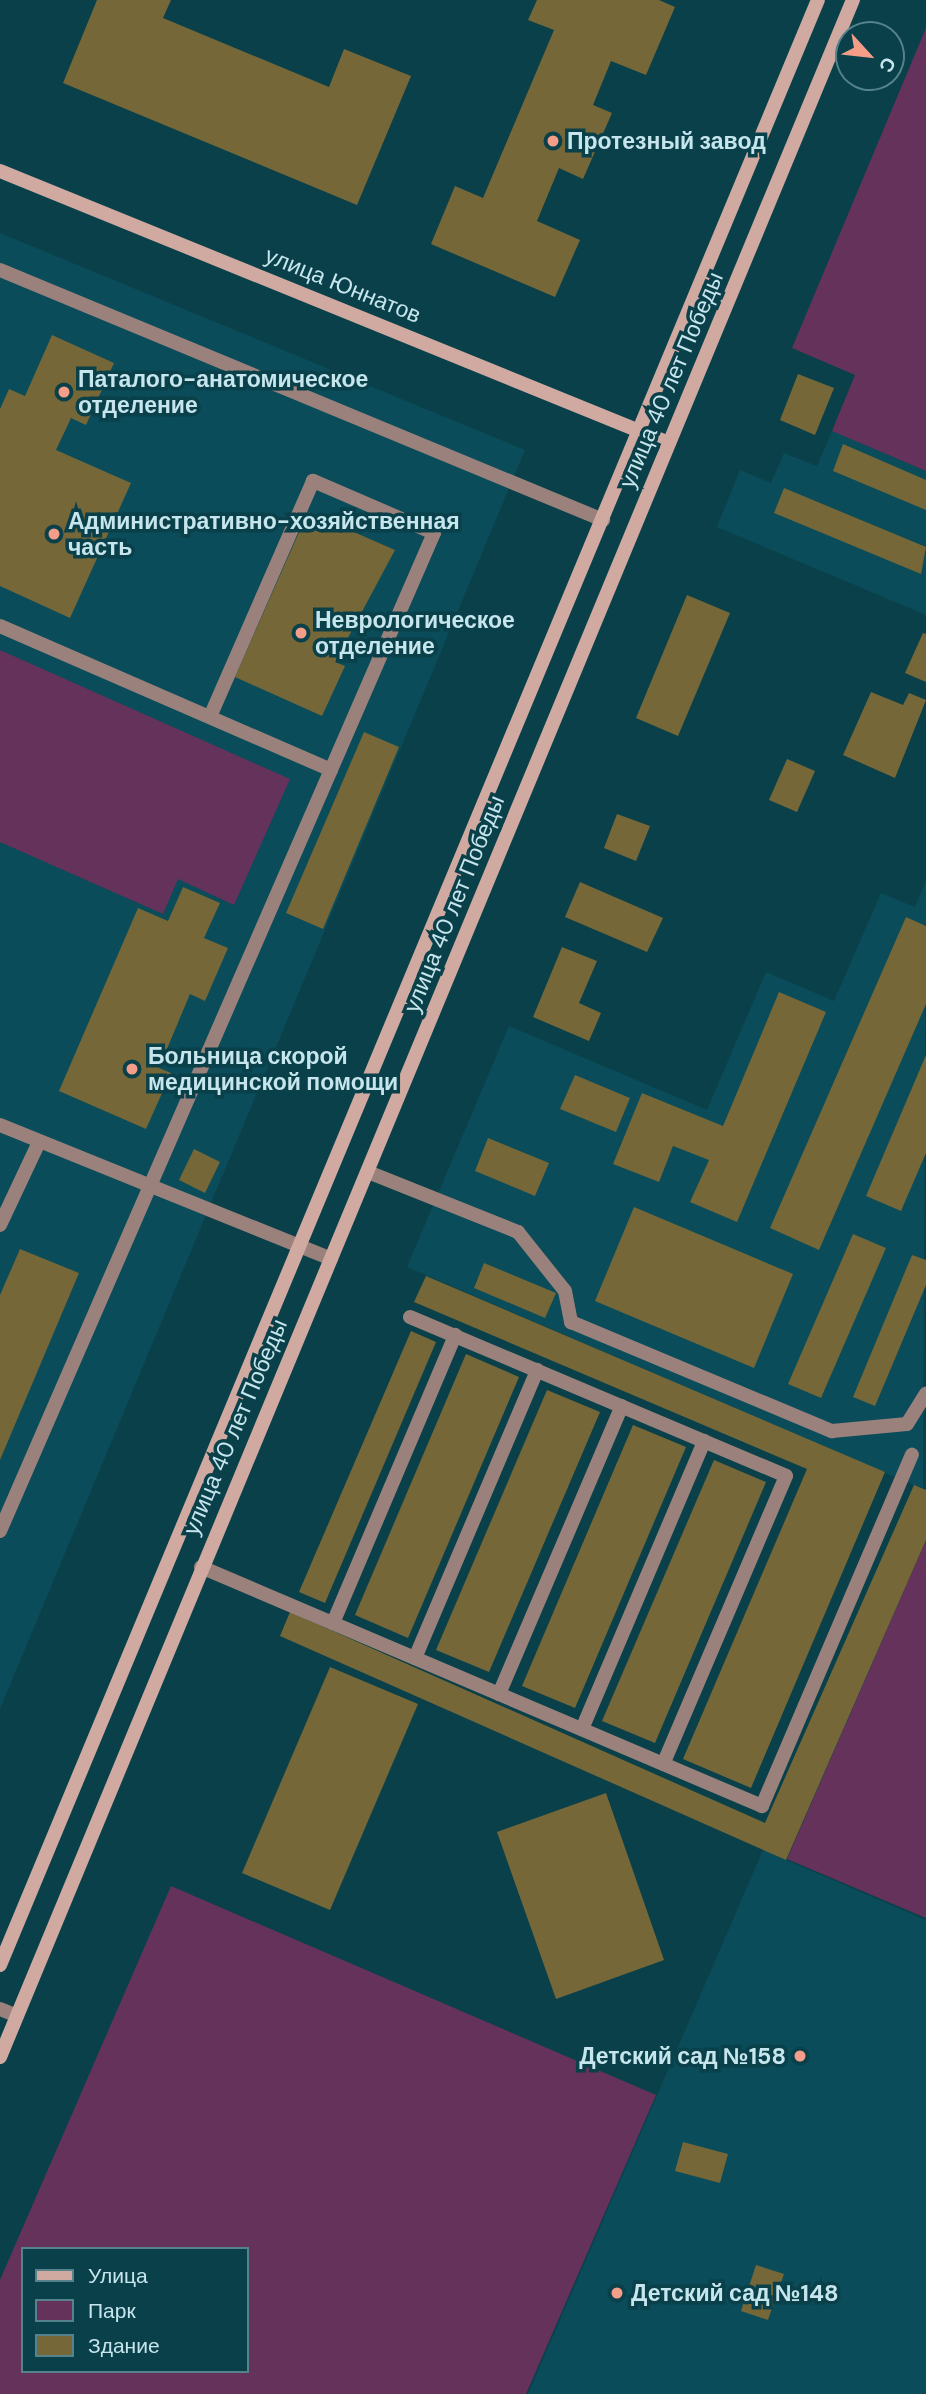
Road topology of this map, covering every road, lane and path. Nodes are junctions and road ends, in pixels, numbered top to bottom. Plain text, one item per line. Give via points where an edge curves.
1 (818, 0) edge
2 (853, 0) edge
3 (0, 171) edge
4 (0, 270) edge
5 (640, 431) junction
6 (669, 443) junction
7 (603, 520) junction
8 (0, 626) edge
9 (210, 718) junction
10 (331, 770) junction
11 (0, 1125) edge
12 (39, 1142) junction
13 (368, 1172) junction
14 (150, 1186) junction
15 (0, 1225) edge
16 (302, 1248) junction
17 (331, 1259) junction
18 (410, 1317) dead end
19 (455, 1335) junction
20 (537, 1370) junction
21 (926, 1394) edge
22 (622, 1406) junction
23 (704, 1441) junction
24 (912, 1455) dead end
25 (0, 1531) edge
26 (201, 1567) junction
27 (333, 1623) junction
28 (415, 1658) junction
29 (499, 1694) junction
30 (582, 1729) junction
31 (663, 1763) junction
32 (0, 1965) edge
33 (0, 2009) edge
34 (17, 2015) junction
35 (0, 2057) edge

1 - 5 main road, улица 40 лет Победы
2 - 6 main road, улица 40 лет Победы
3 - 5 main road, улица Юннатов
4 - 7 street
5 - 6 main road, улица Юннатов
5 - 7 main road, улица 40 лет Победы
6 - 13 main road, улица 40 лет Победы
7 - 16 main road, улица 40 лет Победы
8 - 9 street
9 - 10 street
9 - 10 street via 313,481 434,533
10 - 14 street
11 - 12 street
12 - 14 street
12 - 15 street
13 - 17 main road, улица 40 лет Победы
13 - 21 street via 518,1232 565,1291 571,1322 832,1431 907,1424
14 - 16 street
14 - 25 street
16 - 17 street
16 - 32 main road, улица 40 лет Победы
17 - 26 main road, улица 40 лет Победы
18 - 19 street
19 - 20 street
19 - 27 street
20 - 22 street
20 - 28 street
22 - 23 street
22 - 29 street
23 - 30 street
23 - 31 street via 786,1476
24 - 31 street via 762,1806
26 - 27 street
26 - 34 main road, улица 40 лет Победы
27 - 28 street
28 - 29 street
29 - 30 street
30 - 31 street
33 - 34 street
34 - 35 main road, улица 40 лет Победы

